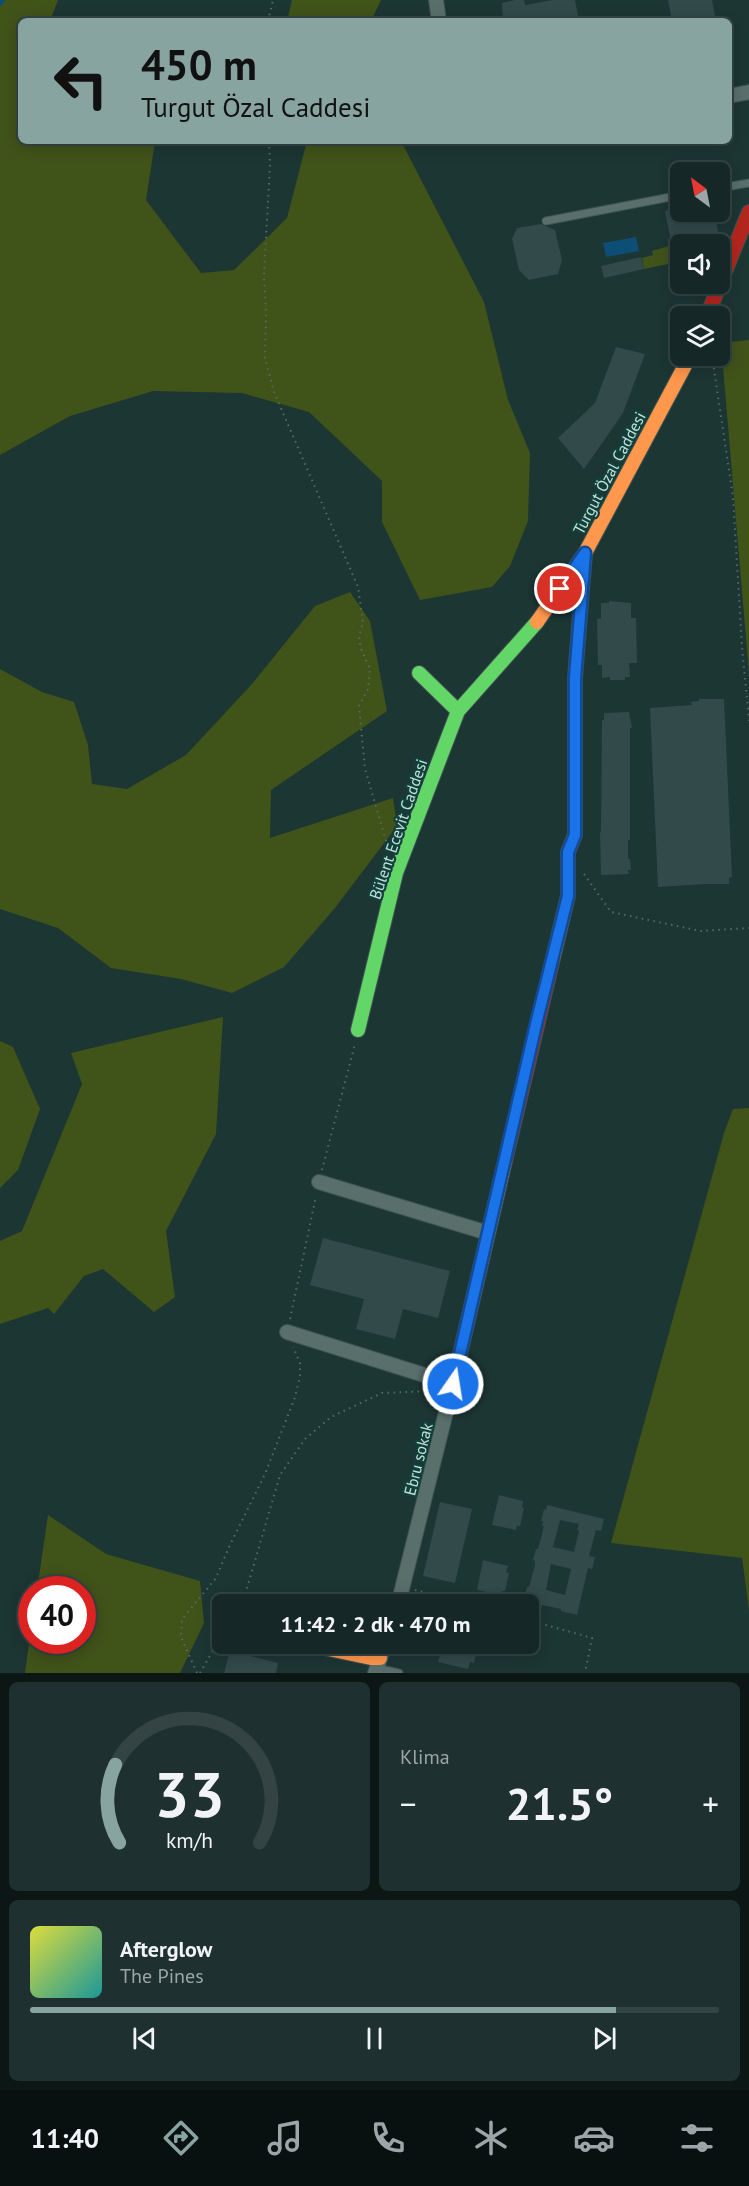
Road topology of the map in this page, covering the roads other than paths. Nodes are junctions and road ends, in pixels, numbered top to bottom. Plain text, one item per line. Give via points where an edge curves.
1 (436, 0) edge
2 (439, 18) edge
3 (749, 92) edge
4 (732, 95) edge
5 (749, 183) edge
6 (730, 186) edge
7 (670, 197) edge
8 (749, 212) edge
9 (546, 221) dead end
10 (711, 306) edge
11 (685, 366) edge
12 (585, 553) junction
13 (419, 673) dead end
14 (458, 711) junction
15 (358, 1030) dead end
16 (319, 1182) dead end
17 (488, 1233) junction
18 (287, 1332) road end
19 (453, 1384) junction
20 (402, 1594) edge
21 (351, 1654) edge
22 (379, 1661) edge
23 (399, 1673) edge

1 - 2 street
3 - 4 street
5 - 6 lane
7 - 9 lane
8 - 10 street
11 - 12 street, Turgut Özal Caddesi
12 - 14 street, Turgut Özal Caddesi via 535,625
12 - 17 street via 575,678 575,835 568,852 568,896
13 - 14 street
14 - 15 street, Bülent Ecevit Caddesi via 396,873
16 - 17 street
17 - 19 street
18 - 19 street
19 - 20 street, Ebru sokak
21 - 22 street
22 - 23 lane

